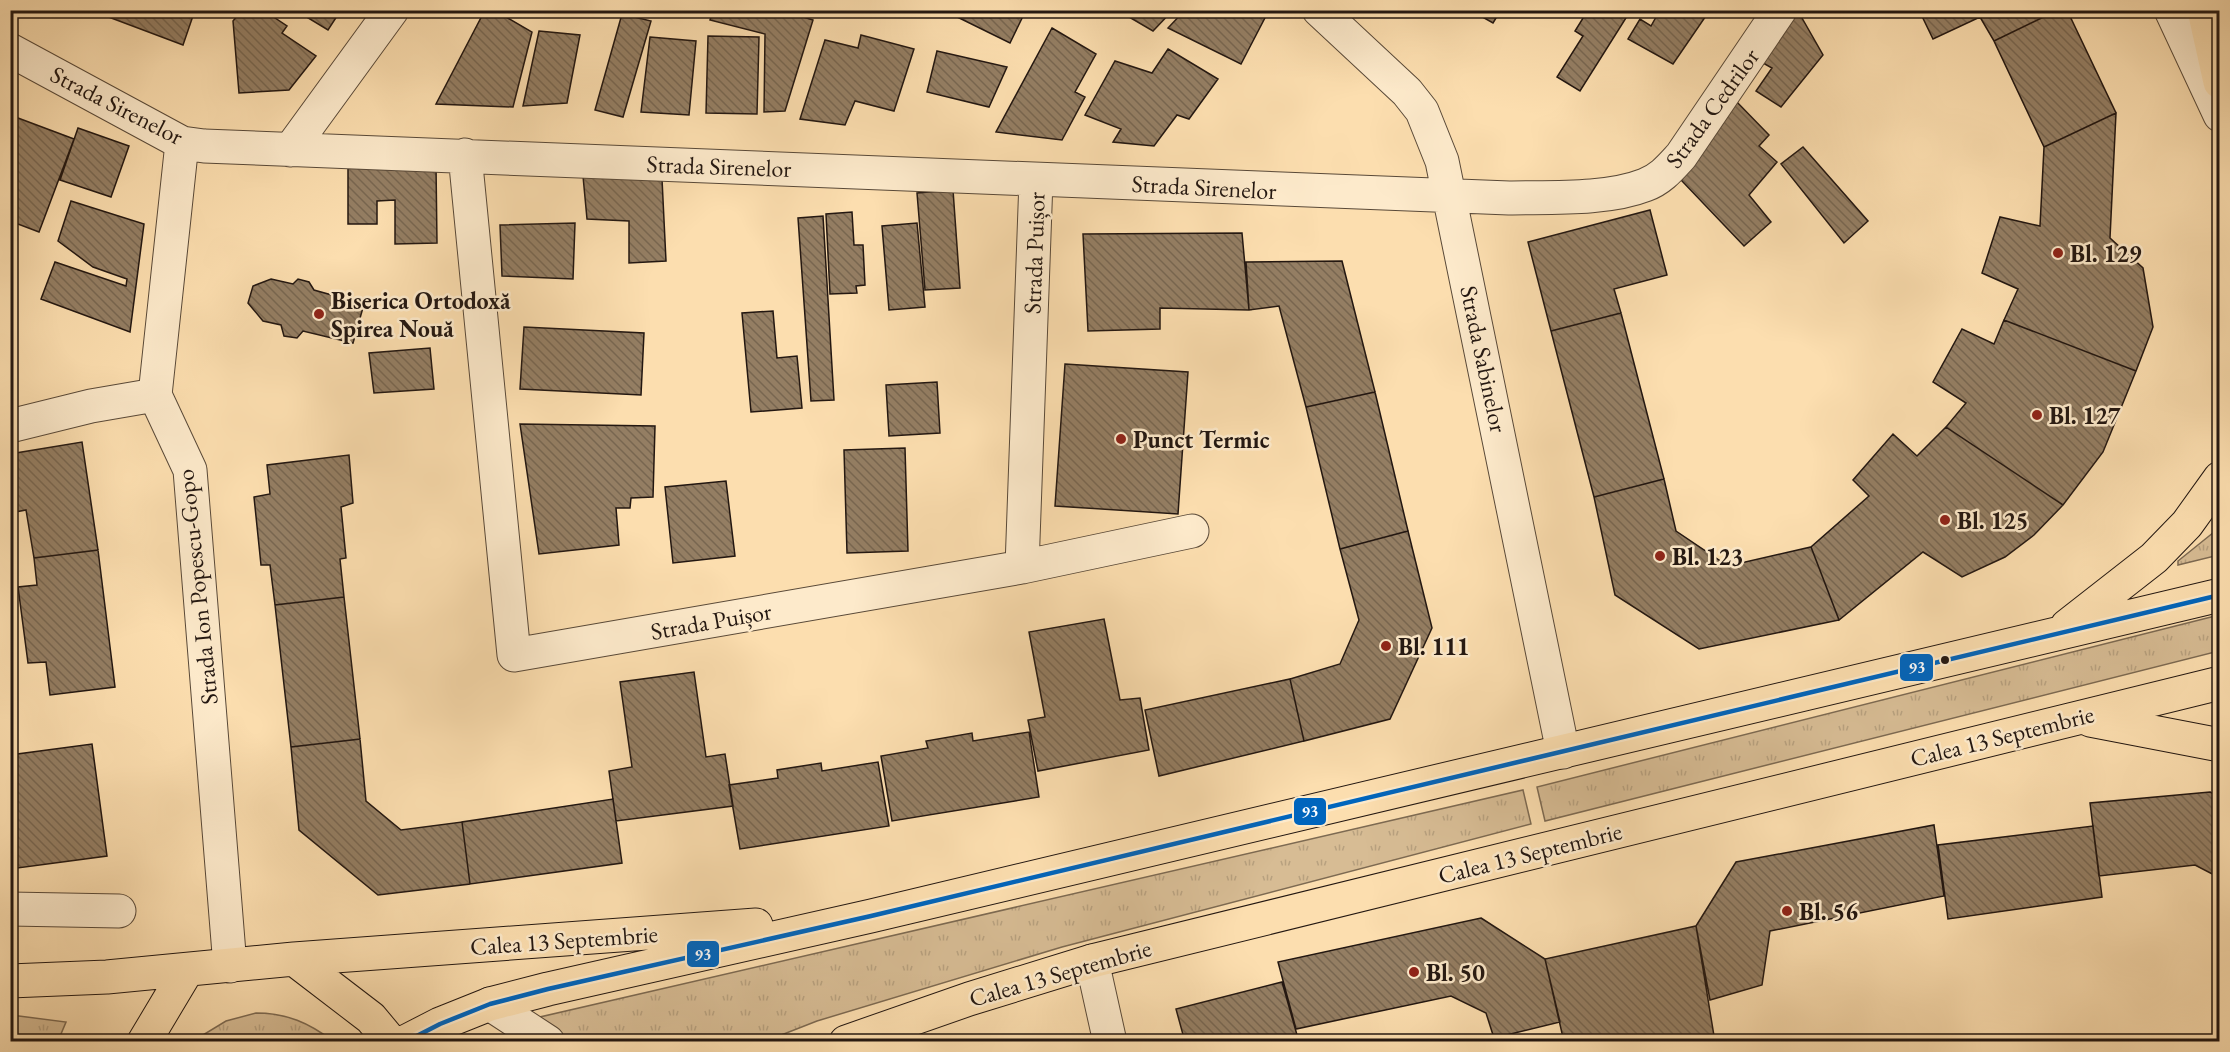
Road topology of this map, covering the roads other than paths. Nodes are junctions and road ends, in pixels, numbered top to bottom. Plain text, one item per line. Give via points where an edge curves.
1 (392, 10) edge
2 (1780, 10) edge
3 (2171, 10) edge
4 (2204, 10) edge
5 (1326, 13) edge
6 (10, 50) edge
7 (2220, 82) edge
8 (2220, 115) edge
9 (182, 143) junction
10 (290, 150) junction
11 (465, 155) junction
12 (1036, 180) junction
13 (1450, 198) junction
14 (155, 395) junction
15 (10, 426) edge
16 (2220, 478) edge
17 (1192, 531) dead end
18 (1022, 567) junction
19 (2220, 595) edge
20 (2057, 634) junction
21 (2220, 683) edge
22 (2076, 718) junction
23 (2220, 745) edge
24 (1563, 752) junction
25 (10, 909) edge
26 (119, 911) dead end
27 (871, 916) junction
28 (294, 959) junction
29 (1092, 961) junction
30 (230, 966) junction
31 (187, 970) junction
32 (10, 981) edge
33 (490, 1005) junction
34 (144, 1041) edge
35 (391, 1041) edge
36 (405, 1041) edge
37 (548, 1041) edge
38 (846, 1041) edge
39 (1110, 1041) edge

1 - 10 street
2 - 13 street, Strada Cedrilor via 1681,156 1664,174 1645,185 1625,191 1562,196
3 - 8 street
4 - 7 main road
5 - 13 street, Strada Sabinelor via 1422,111 1442,161
6 - 9 street, Strada Sirenelor
9 - 10 street, Strada Sirenelor
9 - 14 street
10 - 11 street, Strada Sirenelor
11 - 12 street, Strada Sirenelor
11 - 18 street, Strada Puișor via 514,655
12 - 13 street, Strada Sirenelor
12 - 18 street, Strada Puișor
13 - 24 street, Strada Sabinelor
14 - 15 street
14 - 30 street, Strada Ion Popescu-Gopo via 190,470
16 - 20 main road via 2187,524 2154,558
17 - 18 street
19 - 20 main road, Calea 13 Septembrie
20 - 24 main road, Calea 13 Septembrie
21 - 22 main road, Calea 13 Septembrie
22 - 23 main road
22 - 29 main road, Calea 13 Septembrie
24 - 27 main road, Calea 13 Septembrie
25 - 26 street
27 - 28 main road, Calea 13 Septembrie
27 - 33 main road, Calea 13 Septembrie via 548,988
28 - 30 main road, Calea 13 Septembrie
28 - 35 main road via 364,1012
29 - 38 main road, Calea 13 Septembrie
29 - 39 street
30 - 31 main road, Calea 13 Septembrie
31 - 32 main road
31 - 34 main road
33 - 36 main road, Calea 13 Septembrie
33 - 37 street

